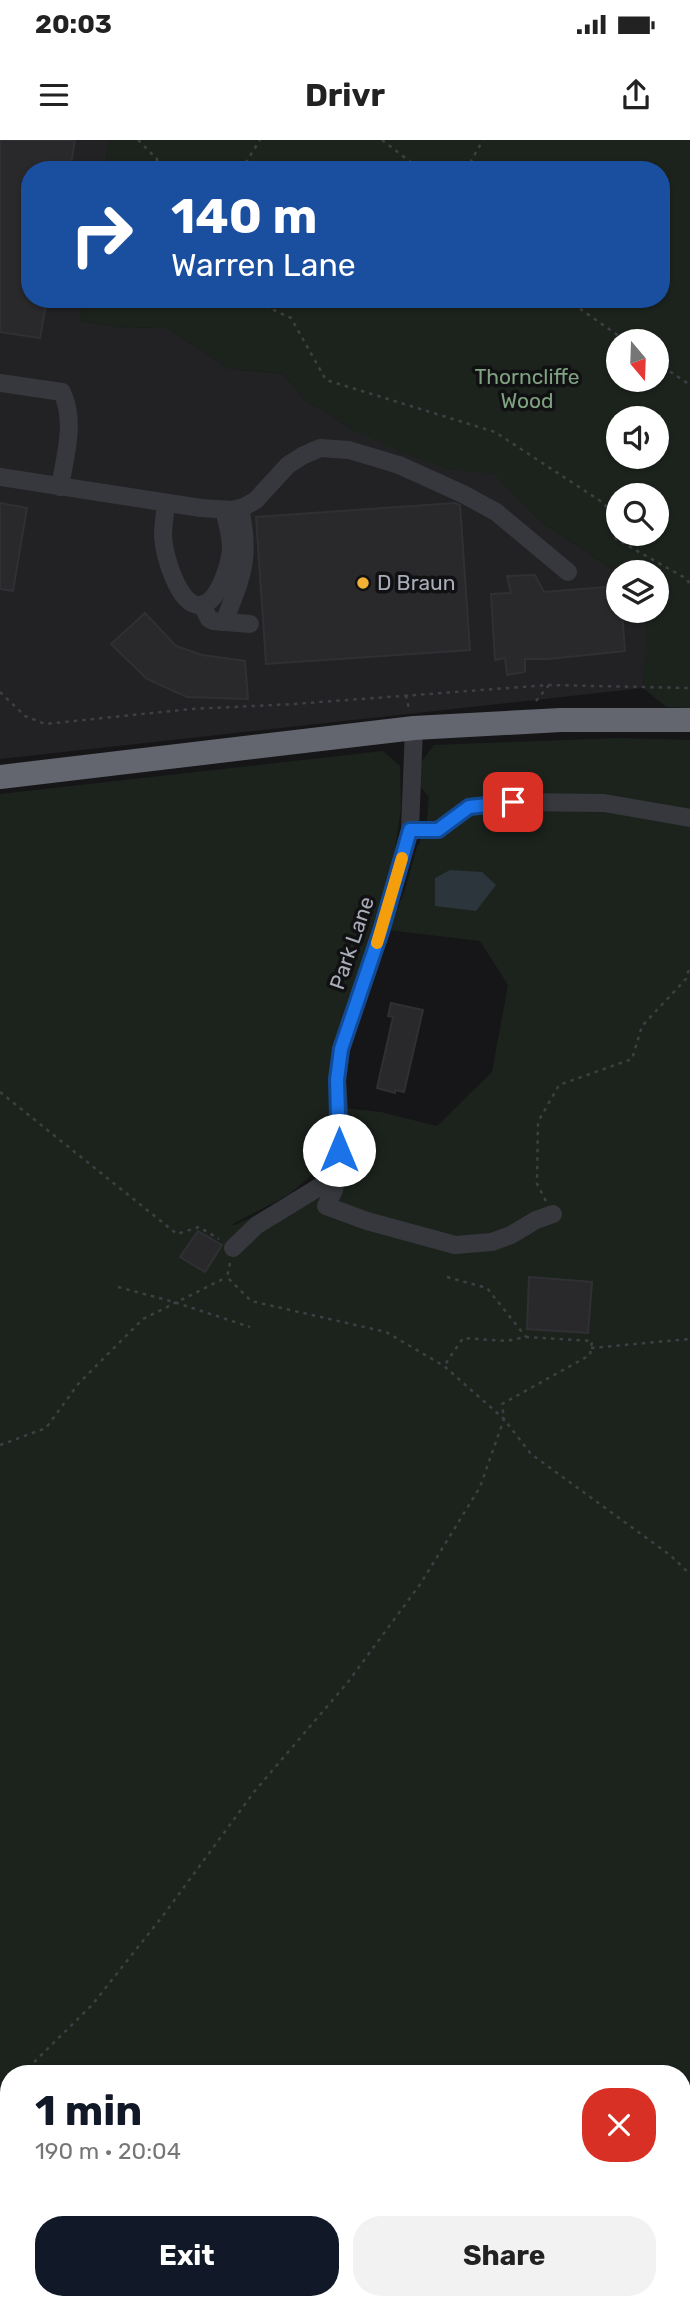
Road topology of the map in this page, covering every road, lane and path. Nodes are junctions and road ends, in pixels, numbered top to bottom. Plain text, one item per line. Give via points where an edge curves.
1 (138, 140) edge
2 (260, 140) edge
3 (382, 140) edge
4 (483, 140) edge
5 (158, 161) edge
6 (247, 161) edge
7 (409, 161) edge
8 (471, 161) edge
9 (269, 308) edge
10 (579, 308) edge
11 (609, 329) edge
12 (669, 371) edge
13 (0, 383) edge
14 (690, 385) edge
15 (0, 477) edge
16 (60, 487) junction
17 (166, 503) junction
18 (232, 509) junction
19 (568, 572) dead end
20 (689, 579) edge
21 (690, 585) edge
22 (202, 606) junction
23 (224, 622) junction
24 (250, 624) dead end
25 (690, 688) edge
26 (0, 692) edge
27 (690, 720) edge
28 (414, 728) junction
29 (0, 777) edge
30 (690, 818) edge
31 (410, 830) junction
32 (690, 965) edge
33 (0, 1092) edge
34 (338, 1172) junction
35 (554, 1214) joint
36 (233, 1248) junction
37 (227, 1277) junction
38 (447, 1277) dead end
39 (118, 1287) dead end
40 (174, 1302) junction
41 (250, 1326) dead end
42 (526, 1337) junction
43 (690, 1339) edge
44 (591, 1348) junction
45 (444, 1366) junction
46 (504, 1419) junction
47 (0, 1446) edge
48 (690, 1574) edge
49 (31, 2065) edge

1 - 5 path
2 - 6 path
3 - 7 path
4 - 8 path
9 - 20 path via 291,318 327,380 495,432 605,504 616,539
10 - 11 path
12 - 14 path
13 - 16 street via 62,392 70,421
15 - 16 street
16 - 17 street
17 - 18 street
17 - 22 street via 166,557 183,593
18 - 19 street via 257,500 302,456 320,448 349,450 399,465 496,512
18 - 22 street via 228,564 219,589
18 - 23 street via 244,530 246,556
20 - 21 path
22 - 23 street via 209,619
23 - 24 street
25 - 26 path via 549,685 191,709 45,724 25,716
27 - 28 highway via 561,720
28 - 29 highway
28 - 31 street, Park Lane
30 - 31 street via 604,803 513,802 469,807 438,830
31 - 34 street, Park Lane via 341,1049
32 - 35 path via 686,979 642,1026 632,1059 559,1085 538,1122 537,1184
33 - 36 path via 177,1234 199,1227
34 - 35 street, Park Lane via 326,1206 367,1222 456,1245 492,1242
34 - 36 street via 257,1225
36 - 37 path
37 - 40 path
37 - 45 path via 251,1301 386,1332
38 - 42 path via 487,1289
39 - 40 path
40 - 41 path
40 - 47 path via 143,1319 108,1353 46,1428
42 - 44 path via 592,1341
42 - 45 path via 506,1341 463,1338
43 - 44 path
44 - 46 path via 590,1355 502,1404
45 - 46 path
46 - 48 path via 531,1454
46 - 49 path via 480,1487 405,1605 348,1682 254,1792 92,2005

